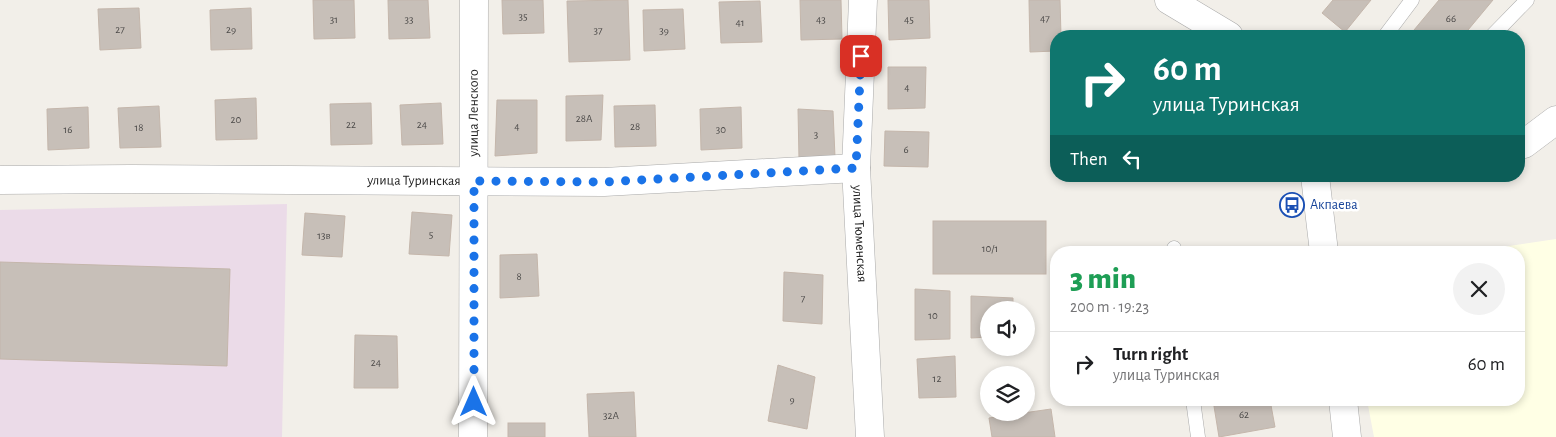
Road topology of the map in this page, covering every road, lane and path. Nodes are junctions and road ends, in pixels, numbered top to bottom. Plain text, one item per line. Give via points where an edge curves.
1 (474, 0) edge
2 (864, 0) edge
3 (1169, 0) edge
4 (1412, 0) edge
5 (1527, 0) edge
6 (1219, 30) edge
7 (1390, 30) edge
8 (1498, 30) edge
9 (1556, 120) edge
10 (1525, 143) edge
11 (856, 168) junction
12 (0, 180) edge
13 (474, 181) junction
14 (1316, 182) edge
15 (1323, 246) edge
16 (1194, 406) edge
17 (1344, 406) edge
18 (474, 437) edge
19 (870, 437) edge
20 (1198, 437) edge
21 (1347, 437) edge

1 - 13 street, улица Ленского
2 - 11 street, улица Тюменская
3 - 6 street
4 - 7 lane
5 - 8 lane
9 - 10 street
11 - 13 street, улица Туринская via 604,182
11 - 19 street, улица Тюменская
12 - 13 street, улица Туринская
13 - 18 street, улица Ленского
14 - 15 street
16 - 20 lane
17 - 21 street

